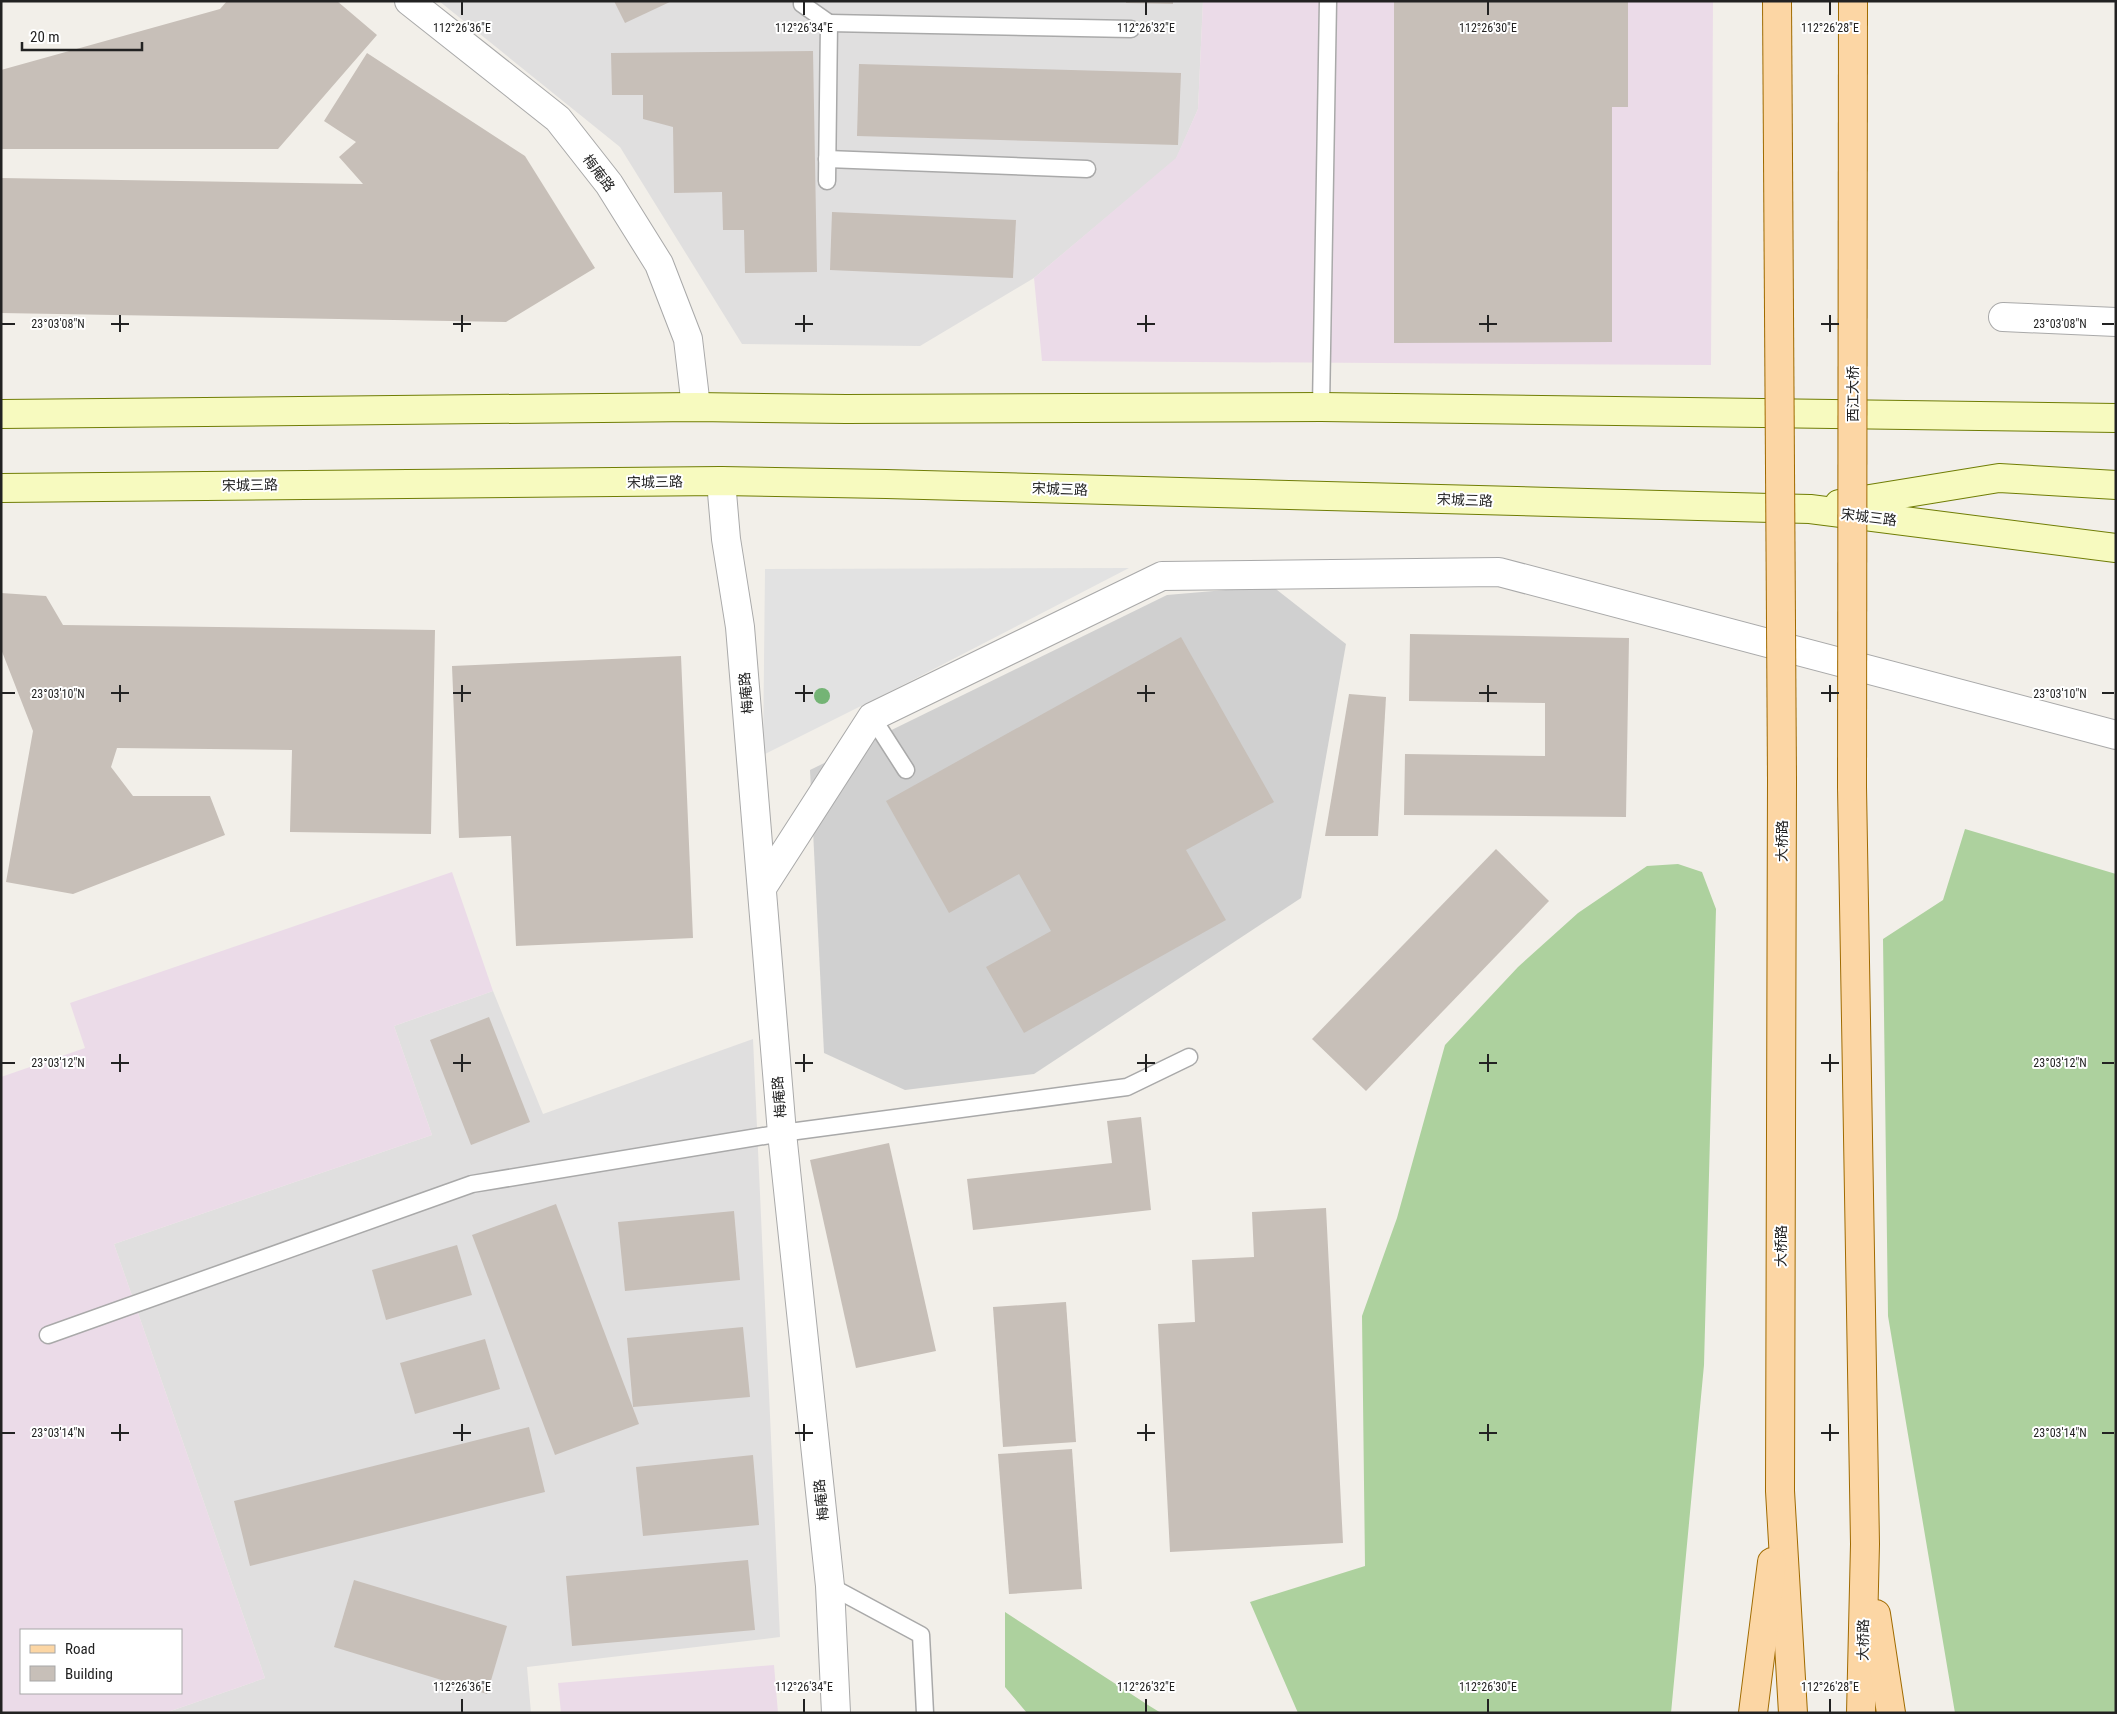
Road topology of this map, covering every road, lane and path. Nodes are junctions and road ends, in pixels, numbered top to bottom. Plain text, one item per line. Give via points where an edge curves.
1 (409, 1) edge
2 (802, 1) edge
3 (1328, 1) edge
4 (1777, 1) edge
5 (1853, 1) edge
6 (829, 23) junction
7 (1131, 30) dead end
8 (827, 158) junction
9 (1087, 169) dead end
10 (827, 181) dead end
11 (2003, 317) dead end
12 (2116, 322) edge
13 (696, 407) junction
14 (1321, 407) junction
15 (1, 414) edge
16 (2116, 418) edge
17 (721, 481) junction
18 (2116, 485) edge
19 (1, 488) edge
20 (1810, 509) junction
21 (2116, 548) edge
22 (872, 717) junction
23 (2116, 735) edge
24 (906, 770) dead end
25 (1852, 787) joint
26 (762, 888) junction
27 (1189, 1057) dead end
28 (782, 1132) junction
29 (48, 1336) dead end
30 (1780, 1491) junction
31 (1865, 1544) junction
32 (830, 1586) junction
33 (836, 1713) edge
34 (925, 1713) edge
35 (1754, 1713) edge
36 (1793, 1713) edge
37 (1862, 1713) edge
38 (1891, 1713) edge

1 - 13 street, 梅庵路 via 558,119 609,184 659,264 688,339
2 - 6 lane
3 - 14 lane
4 - 30 main road, 大桥路, bridge via 1782,780
5 - 25 main road, 西江大桥, bridge
6 - 7 lane
6 - 8 lane
8 - 9 lane
8 - 10 lane
11 - 12 street
13 - 14 main road
13 - 15 main road
14 - 16 main road
17 - 19 main road, 宋城三路
17 - 20 main road, 宋城三路
17 - 26 street, 梅庵路 via 726,539 740,627
18 - 20 main road via 1999,478
20 - 21 main road, 宋城三路
22 - 23 street via 1162,576 1499,572
22 - 24 lane
22 - 26 street
25 - 31 main road, 大桥路
26 - 28 street, 梅庵路
27 - 28 lane via 1127,1087
28 - 29 lane via 472,1184
28 - 32 street, 梅庵路
30 - 35 main road
30 - 36 main road, 大桥路
31 - 37 main road, 大桥路
31 - 38 main road
32 - 33 street, 梅庵路
32 - 34 lane via 921,1636

